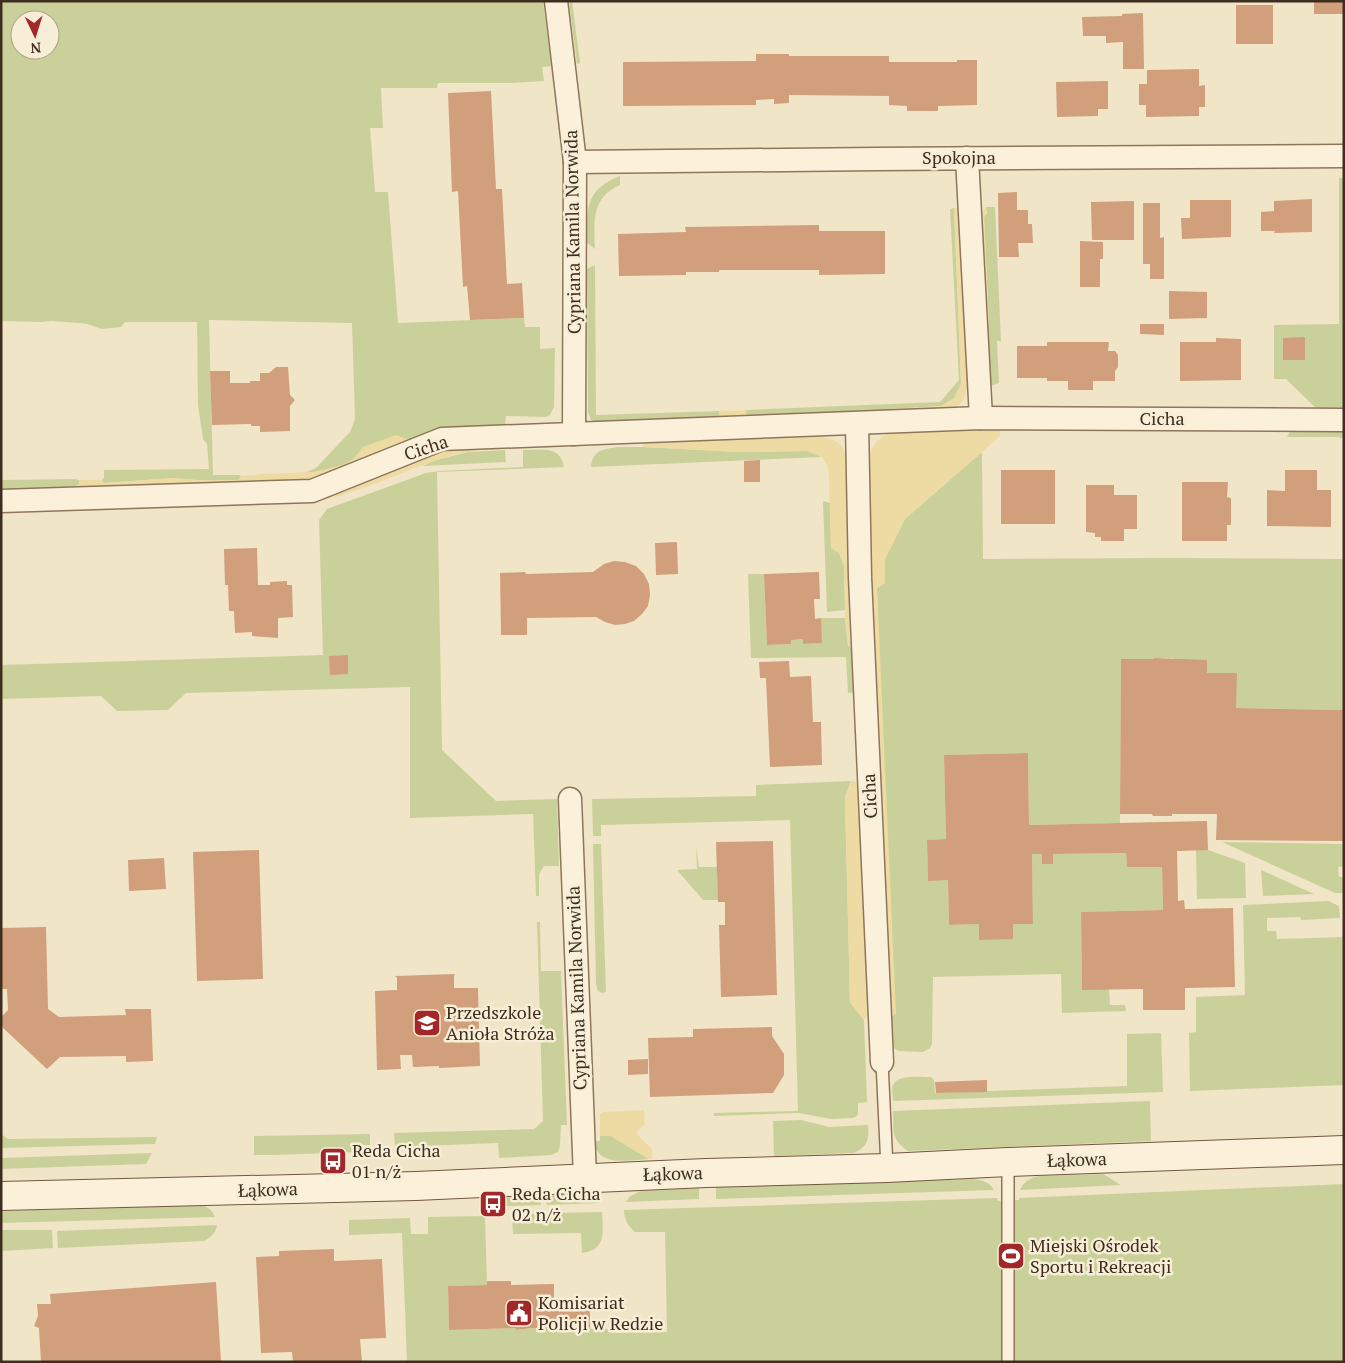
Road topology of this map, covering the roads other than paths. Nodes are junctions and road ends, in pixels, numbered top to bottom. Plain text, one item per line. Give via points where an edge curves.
1 (556, 1) edge
2 (1344, 156) edge
3 (967, 158) junction
4 (575, 162) junction
5 (981, 418) junction
6 (1344, 420) edge
7 (856, 424) junction
8 (574, 434) junction
9 (1, 501) edge
10 (570, 799) dead end
11 (882, 1062) joint
12 (1344, 1150) edge
13 (1008, 1162) junction
14 (887, 1168) junction
15 (585, 1178) junction
16 (1, 1196) edge
17 (1008, 1362) edge

1 - 4 street, Cypriana Kamila Norwida
2 - 3 street, Spokojna
3 - 4 street, Spokojna
3 - 5 street
4 - 8 street, Cypriana Kamila Norwida
5 - 6 street, Cicha
5 - 7 street, Cicha
7 - 8 street, Cicha
7 - 11 street, Cicha
8 - 9 street, Cicha via 442,439 312,491
10 - 15 street, Cypriana Kamila Norwida
11 - 14 lane, Cicha
12 - 13 street, Łąkowa
13 - 14 street, Łąkowa
13 - 17 lane
14 - 15 street, Łąkowa
15 - 16 street, Łąkowa via 416,1186

